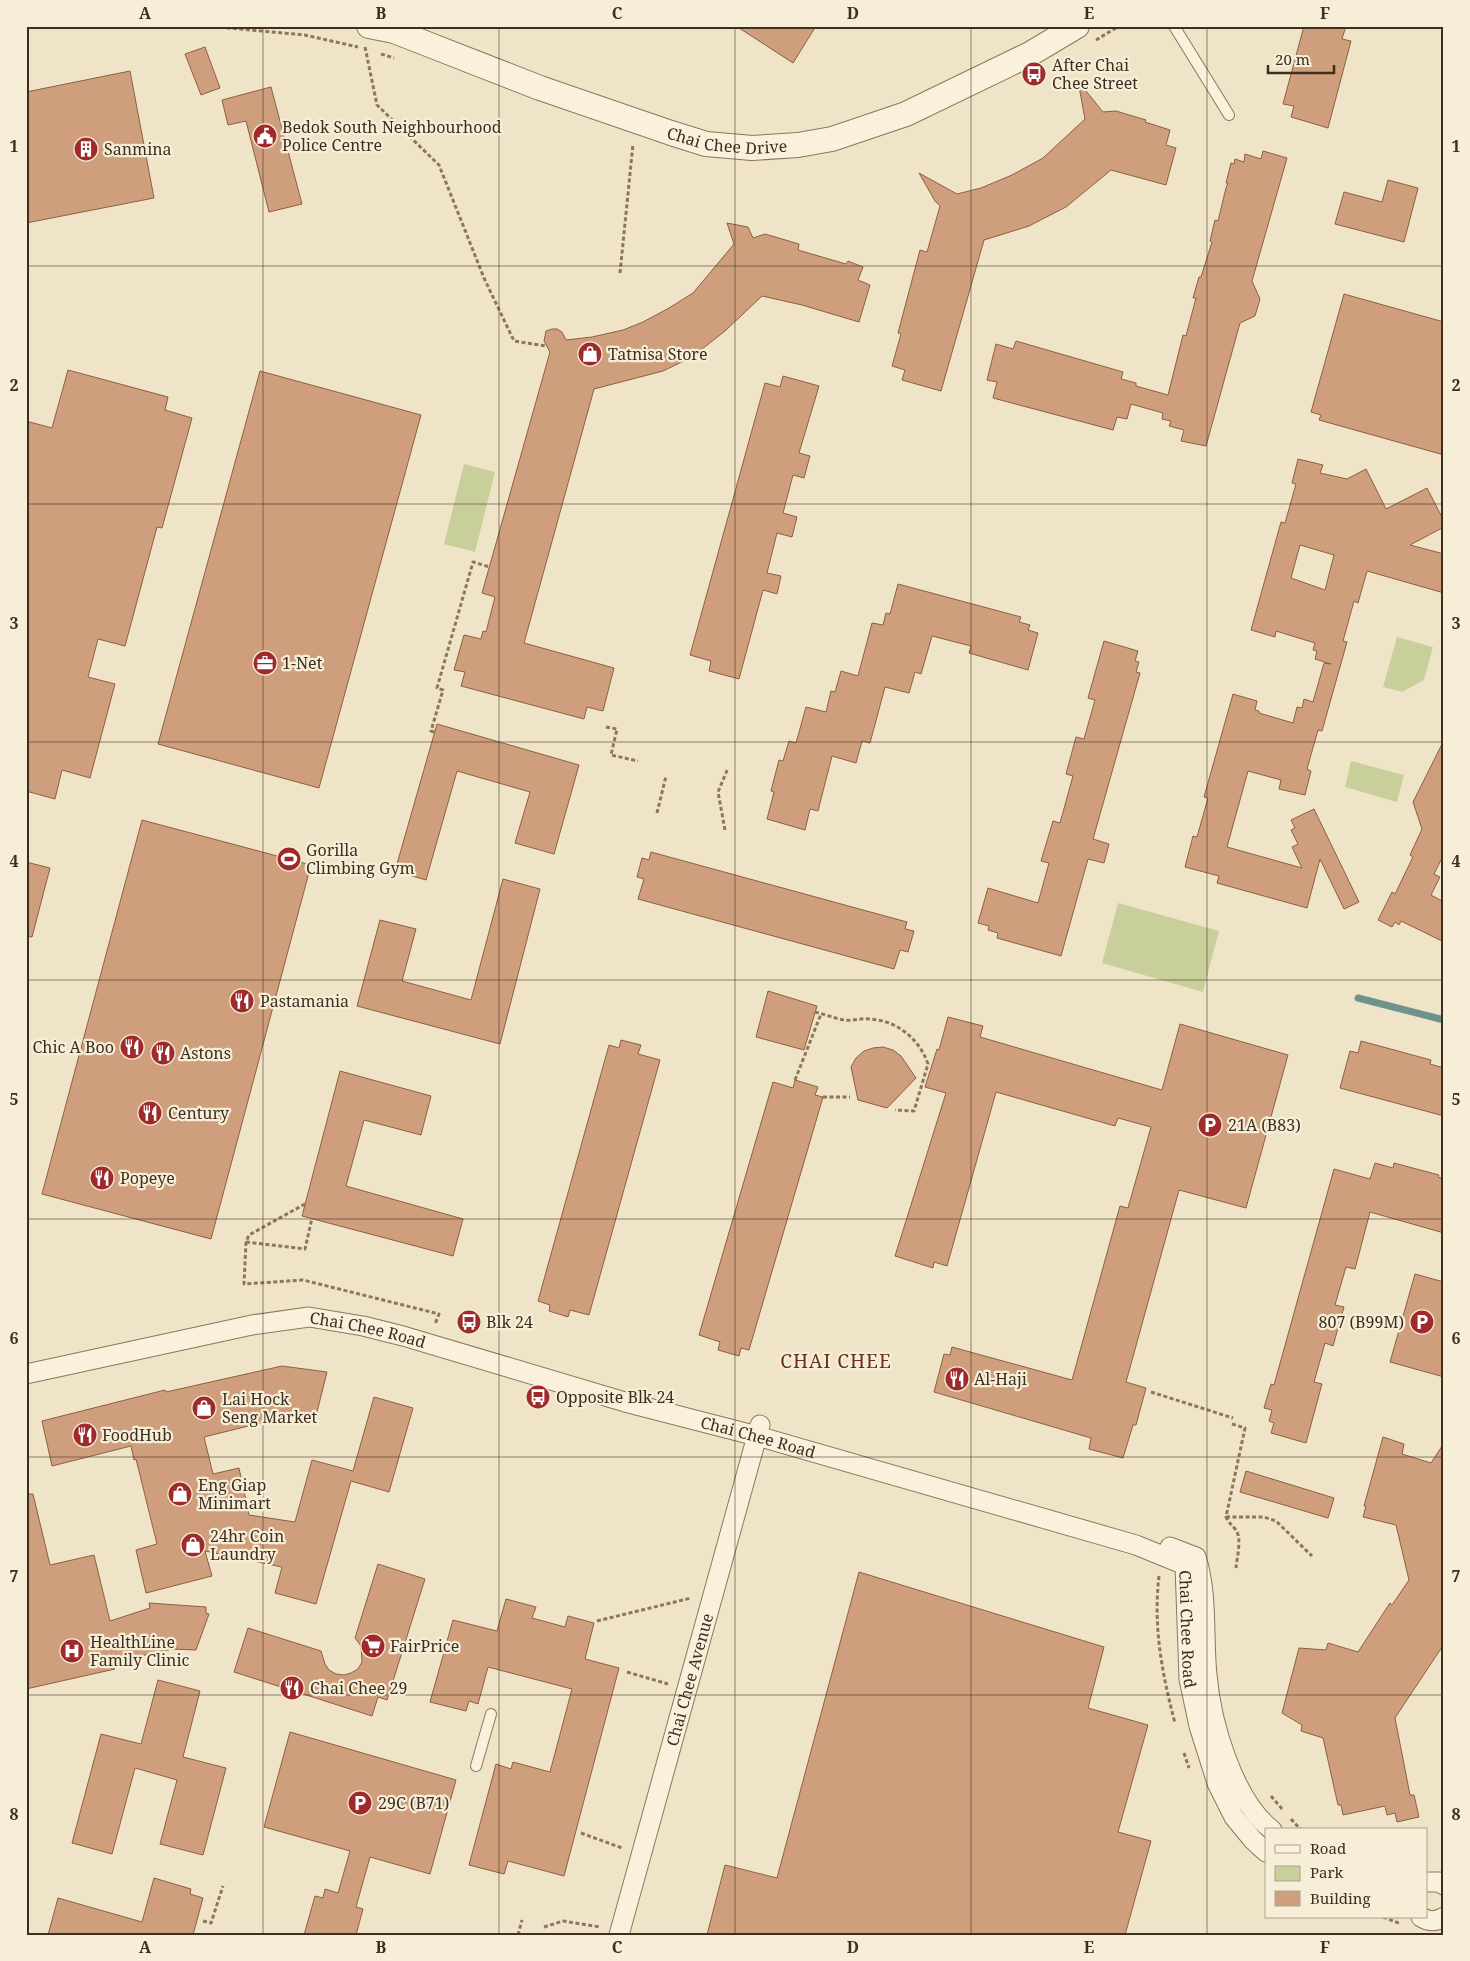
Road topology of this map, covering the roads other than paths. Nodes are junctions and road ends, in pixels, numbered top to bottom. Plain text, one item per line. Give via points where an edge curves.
1 (1174, 26) edge
2 (395, 29) edge
3 (1084, 35) edge
4 (366, 39) edge
5 (1229, 115) dead end
6 (26, 1363) edge
7 (26, 1374) edge
8 (758, 1430) junction
9 (491, 1714) dead end
10 (476, 1766) dead end
11 (1270, 1828) edge
12 (1265, 1851) edge
13 (1428, 1882) edge
14 (1444, 1885) edge
15 (1423, 1918) edge
16 (1443, 1918) edge
17 (619, 1935) edge

1 - 5 lane
2 - 3 street, Chai Chee Drive via 540,88 631,135 752,148 832,139 906,114 1030,54
2 - 4 street, Chai Chee Drive
6 - 8 street, Chai Chee Road via 250,1313 310,1306 406,1325
7 - 8 street, Chai Chee Road via 252,1325 310,1317 403,1336 625,1402
8 - 11 street, Chai Chee Road via 1140,1534 1196,1557 1202,1577 1207,1676 1214,1722 1245,1799
8 - 12 street, Chai Chee Road via 1136,1545 1185,1565 1190,1680 1199,1726 1217,1784 1234,1817
8 - 17 street, Chai Chee Avenue
9 - 10 lane
13 - 14 street
15 - 16 street via 1429,1921

